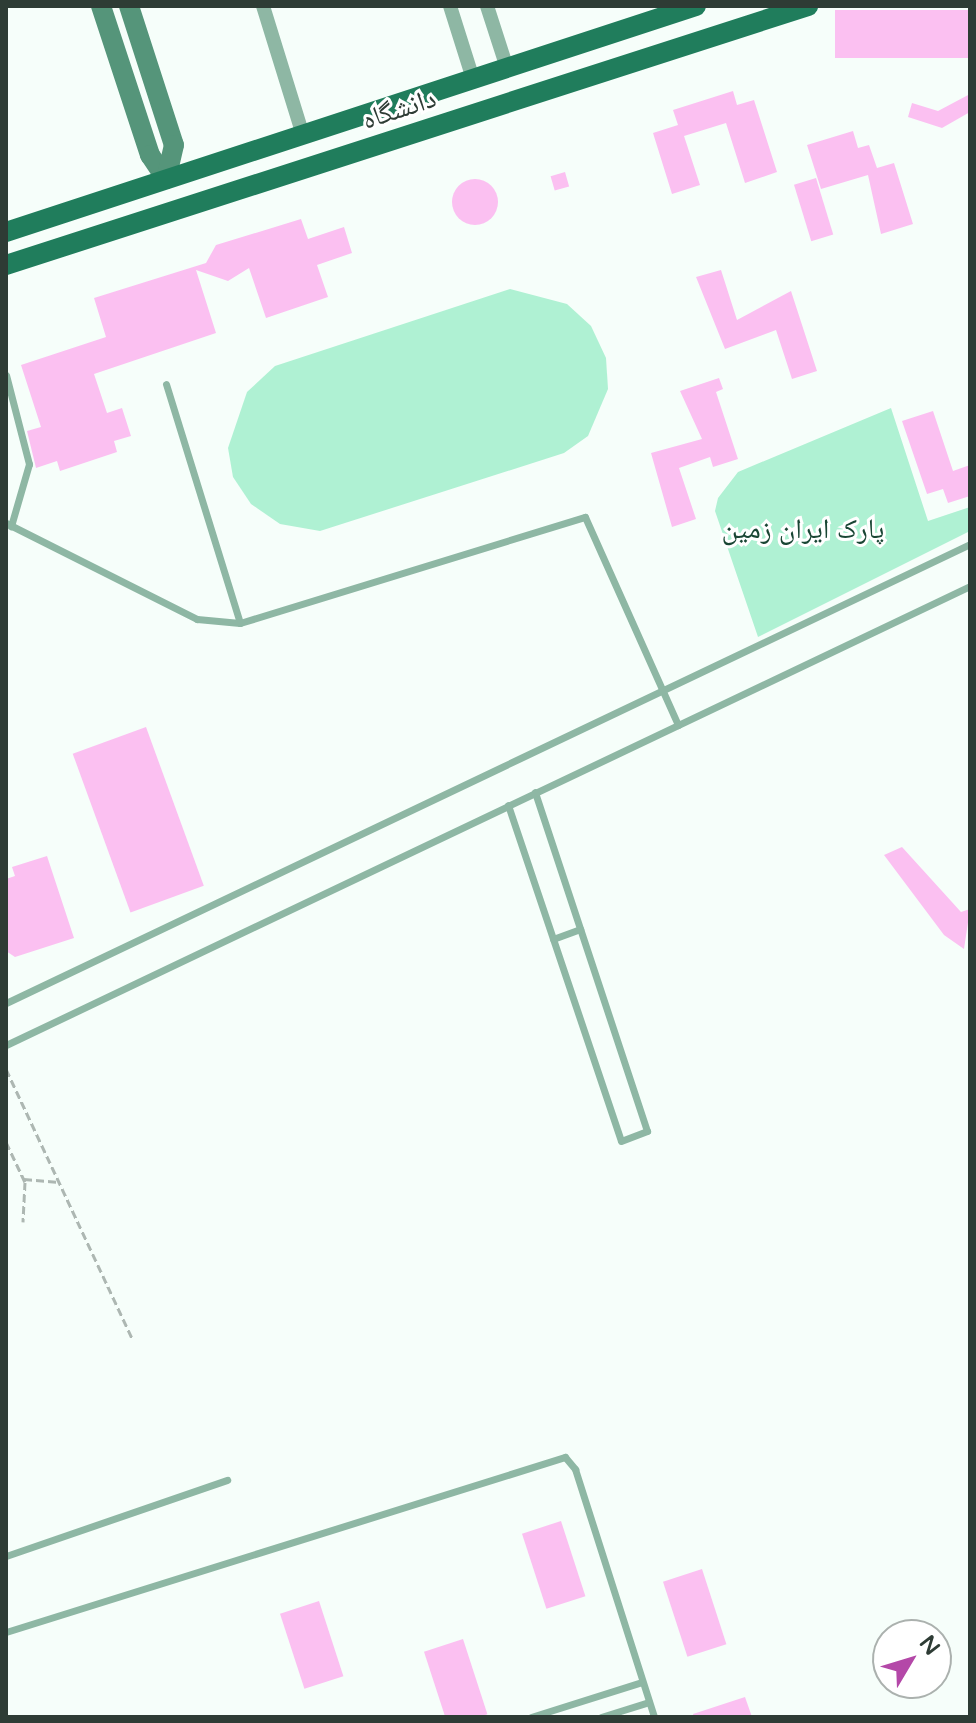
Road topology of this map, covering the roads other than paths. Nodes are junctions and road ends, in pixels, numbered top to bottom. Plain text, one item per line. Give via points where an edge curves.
1 (263, 6) edge
2 (450, 6) edge
3 (487, 6) edge
4 (696, 6) edge
5 (808, 6) edge
6 (130, 10) edge
7 (103, 14) edge
8 (662, 17) junction
9 (675, 50) junction
10 (507, 68) junction
11 (473, 79) junction
12 (303, 135) junction
13 (166, 179) junction
14 (176, 211) junction
15 (6, 232) edge
16 (6, 265) edge
17 (6, 375) edge
18 (166, 384) dead end
19 (8, 524) edge
20 (970, 544) edge
21 (970, 586) edge
22 (240, 623) junction
23 (662, 692) junction
24 (678, 725) junction
25 (535, 792) junction
26 (508, 805) junction
27 (580, 929) junction
28 (553, 939) junction
29 (6, 1003) edge
30 (6, 1045) edge
31 (227, 1480) dead end
32 (6, 1556) edge
33 (6, 1632) edge
34 (642, 1682) junction
35 (649, 1702) junction
36 (531, 1717) edge
37 (601, 1717) edge
38 (654, 1717) edge

1 - 12 street
2 - 11 street
3 - 10 street
4 - 8 main road, دانشگاه
5 - 9 main road, دانشگاه
6 - 7 main road
6 - 13 main road via 174,145
7 - 13 main road via 150,155
8 - 9 main road
8 - 10 main road, دانشگاه
9 - 14 main road, دانشگاه
10 - 11 main road, دانشگاه
11 - 12 main road, دانشگاه
12 - 13 main road, دانشگاه
13 - 14 main road
13 - 15 main road, دانشگاه
14 - 16 main road, دانشگاه
17 - 19 lane via 29,464
18 - 22 lane
19 - 22 lane via 197,619
20 - 23 lane
21 - 24 lane
22 - 23 lane via 585,517
23 - 24 lane
23 - 29 lane
24 - 25 lane
25 - 26 lane
25 - 27 lane
26 - 28 lane
26 - 30 lane
27 - 28 lane
27 - 28 lane via 647,1131 621,1141
31 - 32 lane
33 - 34 lane via 565,1457
34 - 35 lane
34 - 36 lane
35 - 37 lane
35 - 38 lane

